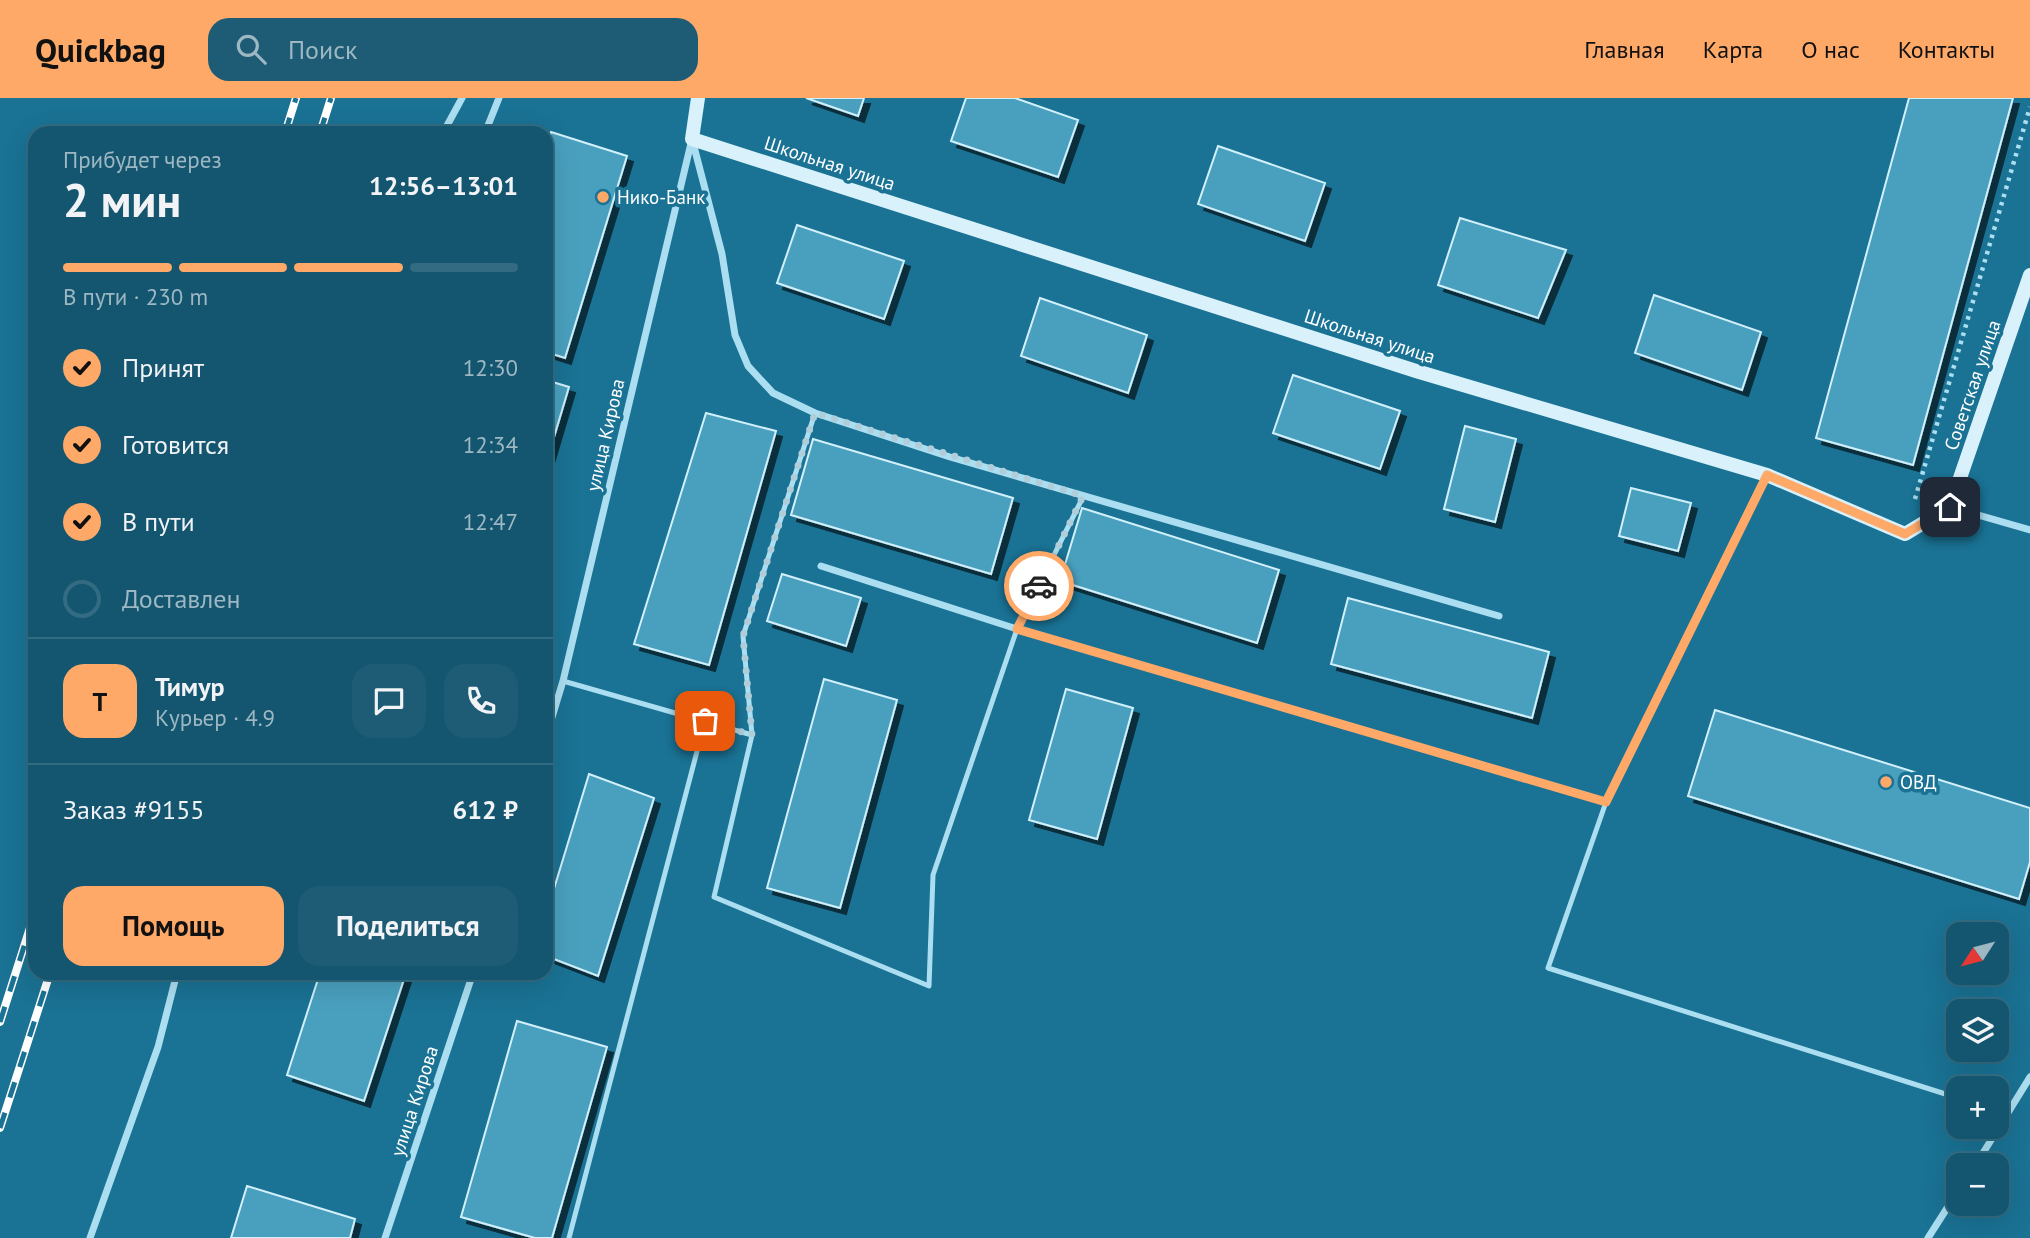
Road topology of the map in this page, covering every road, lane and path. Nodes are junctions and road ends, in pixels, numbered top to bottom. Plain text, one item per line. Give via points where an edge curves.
1 (462, 98) edge
2 (499, 98) edge
3 (698, 98) edge
4 (2030, 107) edge
5 (447, 126) edge
6 (488, 126) edge
7 (692, 139) junction
8 (2030, 275) edge
9 (815, 413) junction
10 (1767, 475) junction
11 (1083, 496) junction
12 (1950, 507) junction
13 (2030, 530) edge
14 (1905, 534) junction
15 (821, 566) dead end
16 (1499, 616) dead end
17 (1017, 629) junction
18 (563, 681) junction
19 (553, 714) edge
20 (705, 721) junction
21 (752, 735) junction
22 (1606, 802) junction
23 (175, 980) edge
24 (471, 980) edge
25 (2030, 1077) edge
26 (1946, 1094) edge
27 (2009, 1111) edge
28 (1946, 1210) edge
29 (90, 1238) edge
30 (385, 1238) edge
31 (569, 1238) edge
32 (1928, 1238) edge

1 - 5 street
2 - 6 street
3 - 7 street
4 - 14 path
7 - 9 street via 722,254 735,335 748,366 773,393
7 - 10 street, Школьная улица via 1416,371
7 - 18 street, улица Кирова
8 - 12 street, Советская улица
9 - 11 street
9 - 21 lane via 743,636
10 - 14 street, Школьная улица
10 - 22 street
11 - 16 street
11 - 17 lane
12 - 13 street
12 - 14 street
15 - 17 street
17 - 21 lane via 933,876 929,986 714,897
17 - 22 street
18 - 19 street, улица Кирова
18 - 20 lane
20 - 21 lane
20 - 31 lane
22 - 26 lane via 1548,968
23 - 29 street via 158,1047
24 - 30 street, улица Кирова
25 - 27 street
28 - 32 street

